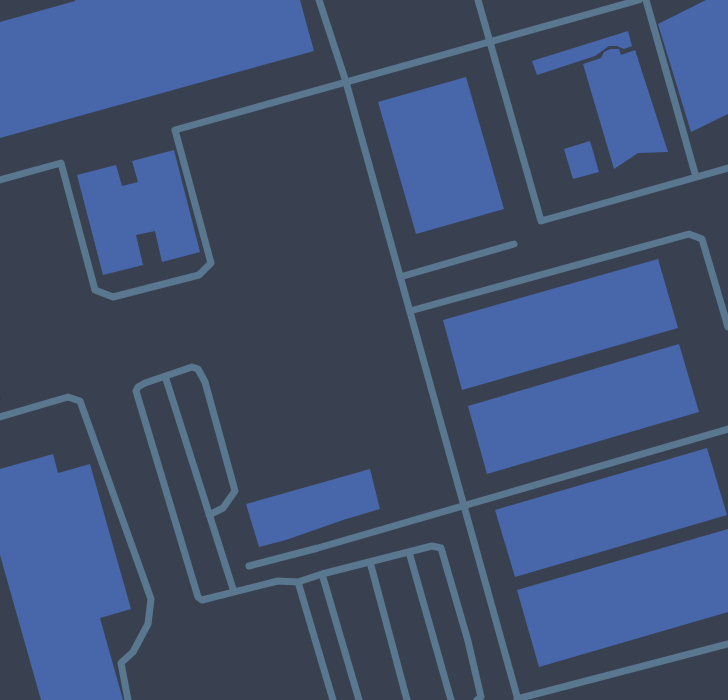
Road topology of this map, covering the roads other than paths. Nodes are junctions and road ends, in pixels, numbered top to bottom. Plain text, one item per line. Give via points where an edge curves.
1 (319, 0) edge
2 (478, 0) edge
3 (639, 0) edge
4 (646, 0) edge
5 (490, 42) junction
6 (346, 82) junction
7 (728, 168) edge
8 (696, 177) junction
9 (0, 180) edge
10 (514, 244) dead end
11 (400, 277) junction
12 (410, 312) junction
13 (728, 327) edge
14 (165, 376) junction
15 (0, 416) edge
16 (728, 429) edge
17 (463, 505) junction
18 (209, 516) junction
19 (409, 552) junction
20 (370, 562) junction
21 (249, 566) dead end
22 (322, 574) junction
23 (298, 582) junction
24 (234, 592) junction
25 (728, 644) edge
26 (128, 700) edge
27 (333, 700) edge
28 (359, 700) edge
29 (407, 700) edge
30 (451, 700) edge
31 (477, 700) edge
32 (518, 700) edge

1 - 6 lane
2 - 5 lane
3 - 5 lane
4 - 8 lane
5 - 6 lane
5 - 8 lane via 541,221
6 - 9 lane via 175,130 211,263 199,275 113,297 95,290 61,163
6 - 11 lane
7 - 8 lane
10 - 11 lane
11 - 12 lane
12 - 13 lane via 688,234 702,239
12 - 17 lane
14 - 18 lane
14 - 18 lane via 192,367 198,369 205,382 236,491 223,508
14 - 24 lane via 145,383 136,391 196,591 202,600
15 - 26 lane via 68,397 80,401 150,600 148,624 133,652 121,663
16 - 17 lane
17 - 21 lane
17 - 32 lane
18 - 24 lane
19 - 20 lane
19 - 30 lane
19 - 31 lane via 432,546 441,548 468,641 481,697
20 - 22 lane
20 - 29 lane
22 - 23 lane
22 - 28 lane
23 - 24 lane via 278,581
23 - 27 lane
25 - 32 lane

